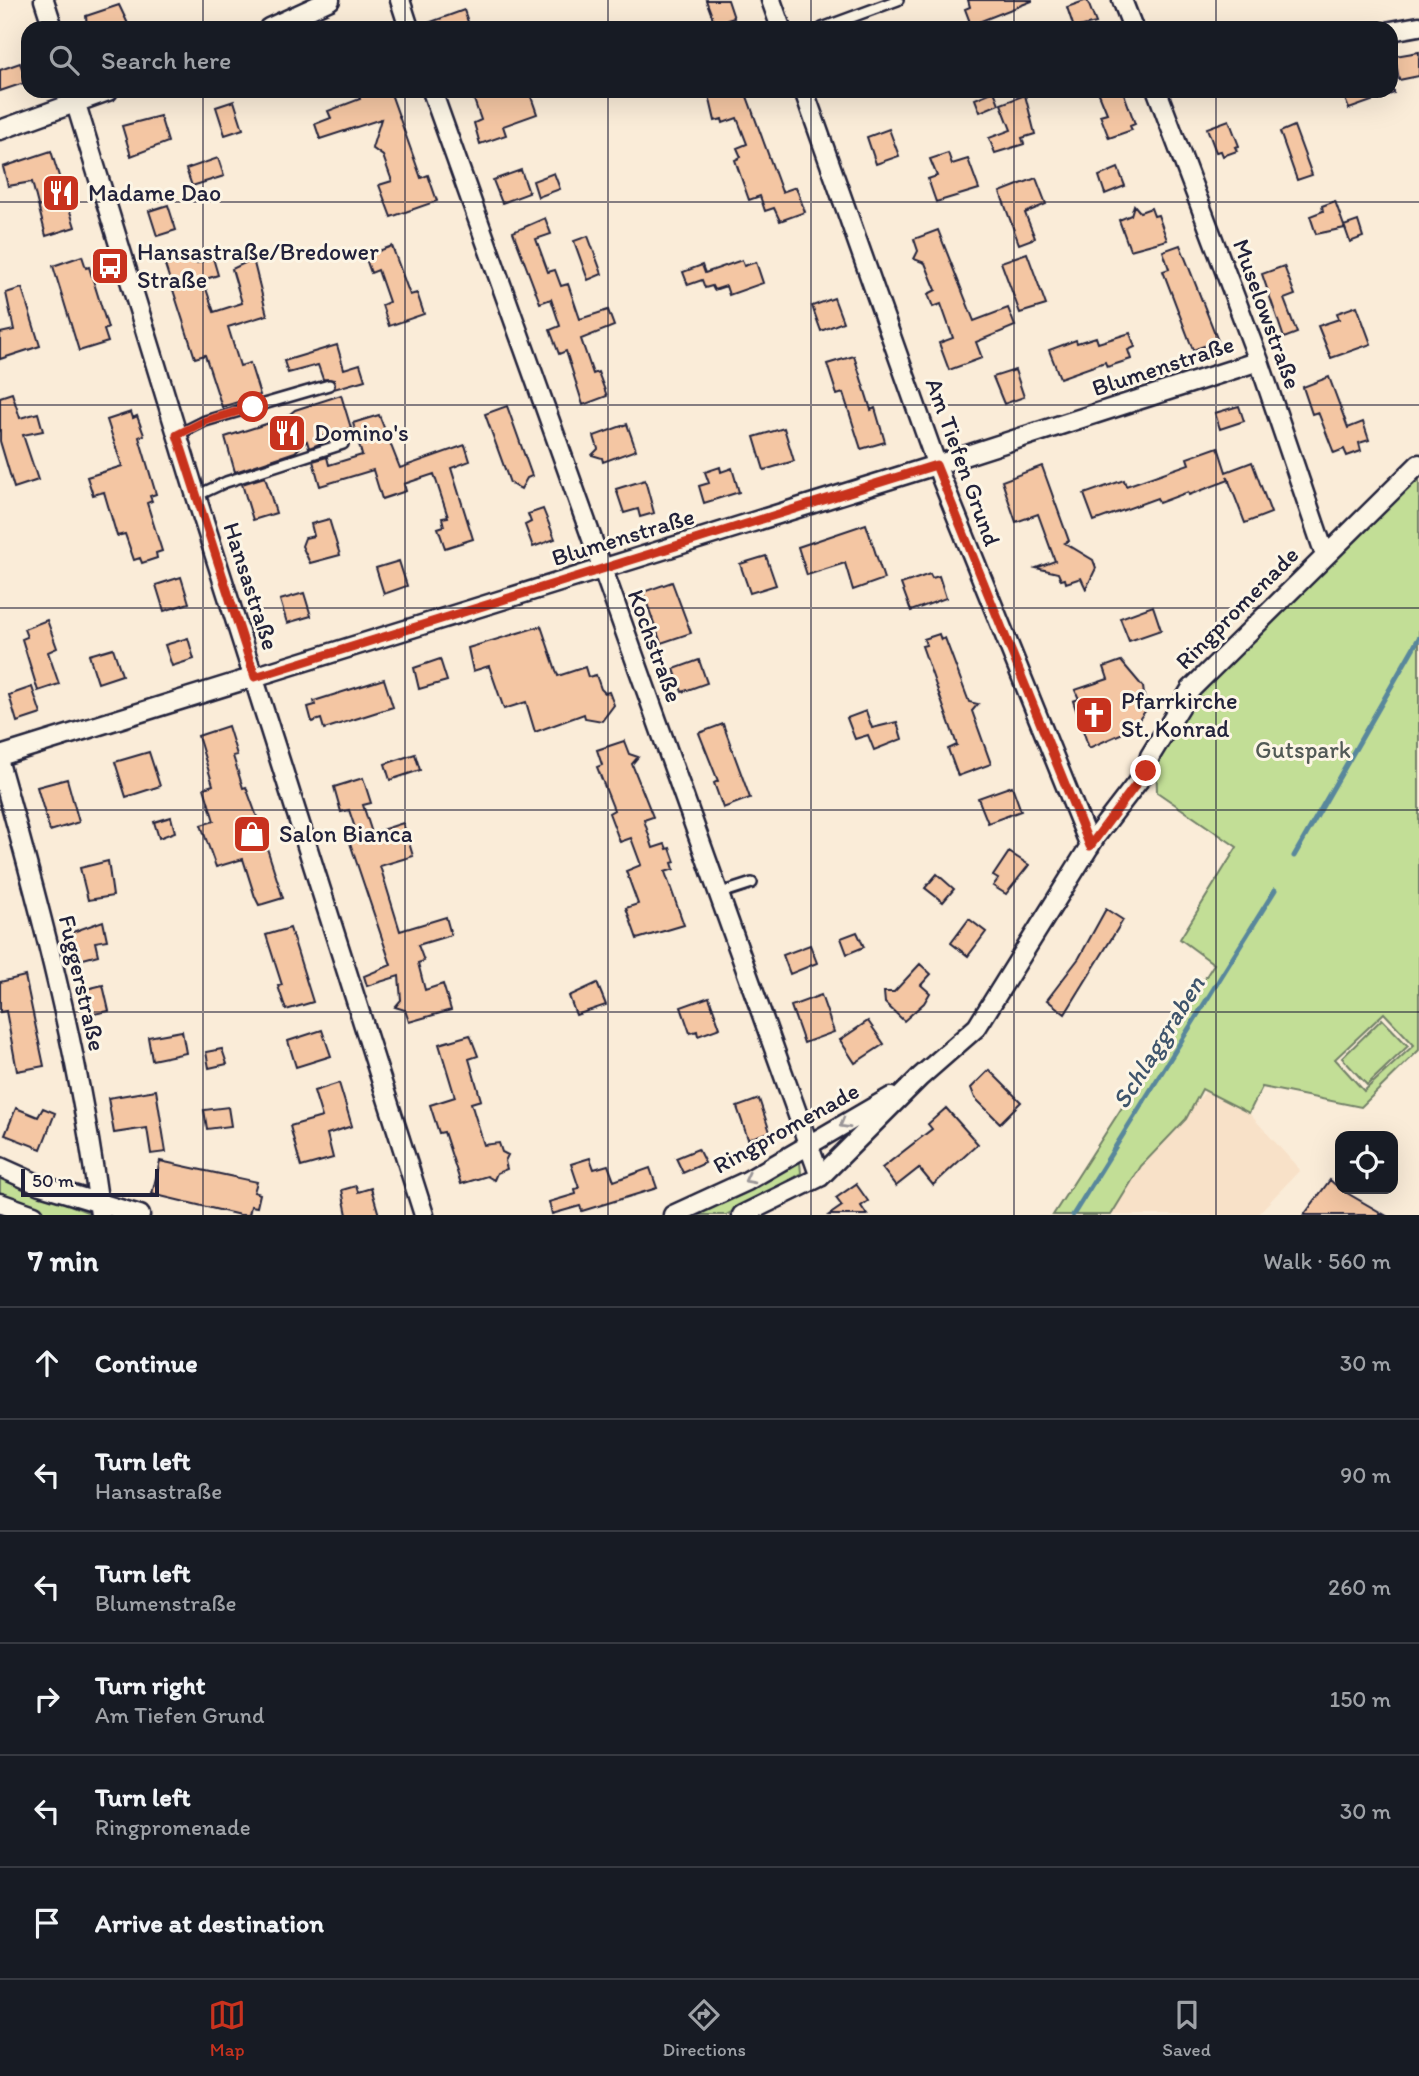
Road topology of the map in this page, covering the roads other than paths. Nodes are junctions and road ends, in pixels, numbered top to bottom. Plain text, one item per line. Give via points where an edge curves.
1 (44, 0) edge
2 (330, 0) edge
3 (400, 0) edge
4 (771, 0) edge
5 (898, 0) edge
6 (1122, 0) edge
7 (51, 21) edge
8 (284, 21) edge
9 (408, 21) edge
10 (778, 21) edge
11 (841, 21) edge
12 (1130, 21) edge
13 (1419, 26) edge
14 (1398, 30) edge
15 (72, 98) edge
16 (74, 98) edge
17 (434, 98) edge
18 (806, 98) edge
19 (1160, 98) edge
20 (0, 130) edge
21 (1259, 361) junction
22 (330, 385) dead end
23 (177, 435) junction
24 (343, 443) dead end
25 (1419, 464) edge
26 (936, 465) junction
27 (196, 496) junction
28 (1325, 555) junction
29 (602, 569) junction
30 (255, 677) junction
31 (0, 756) edge
32 (0, 766) edge
33 (1090, 846) junction
34 (752, 883) dead end
35 (718, 894) junction
36 (920, 1077) junction
37 (808, 1145) junction
38 (0, 1167) edge
39 (820, 1177) junction
40 (0, 1203) edge
41 (99, 1209) edge
42 (34, 1215) edge
43 (140, 1215) edge
44 (424, 1215) edge
45 (673, 1215) edge
46 (743, 1215) edge

1 - 7 street
2 - 8 street
3 - 9 street
4 - 10 street
5 - 11 lane
6 - 12 street
13 - 14 street
15 - 20 street
16 - 23 street, Hansastraße
17 - 29 street, Kochstraße
18 - 26 street, Am Tiefen Grund
19 - 21 street, Muselowstraße
21 - 26 street, Blumenstraße
21 - 28 street, Muselowstraße
22 - 23 lane via 205,421
23 - 27 street, Hansastraße
24 - 27 lane
25 - 28 street, Ringpromenade
26 - 29 street, Blumenstraße
26 - 33 street, Am Tiefen Grund
27 - 30 street, Hansastraße
28 - 33 street, Ringpromenade via 1191,689 1150,755 1146,771
29 - 30 street, Blumenstraße
29 - 35 street, Kochstraße
30 - 31 street, Blumenstraße
30 - 44 street, Hansastraße
32 - 41 street, Fuggerstraße via 43,918 79,1081
33 - 36 street, Ringpromenade via 977,1027
34 - 35 lane
35 - 37 street, Kochstraße
36 -> 37 street, Ringpromenade
36 - 39 street, Ringpromenade
37 - 39 street, Kochstraße
37 -> 45 street, Ringpromenade via 747,1181
38 - 41 street
39 - 46 street, Ringpromenade
40 - 42 street
41 - 43 street

